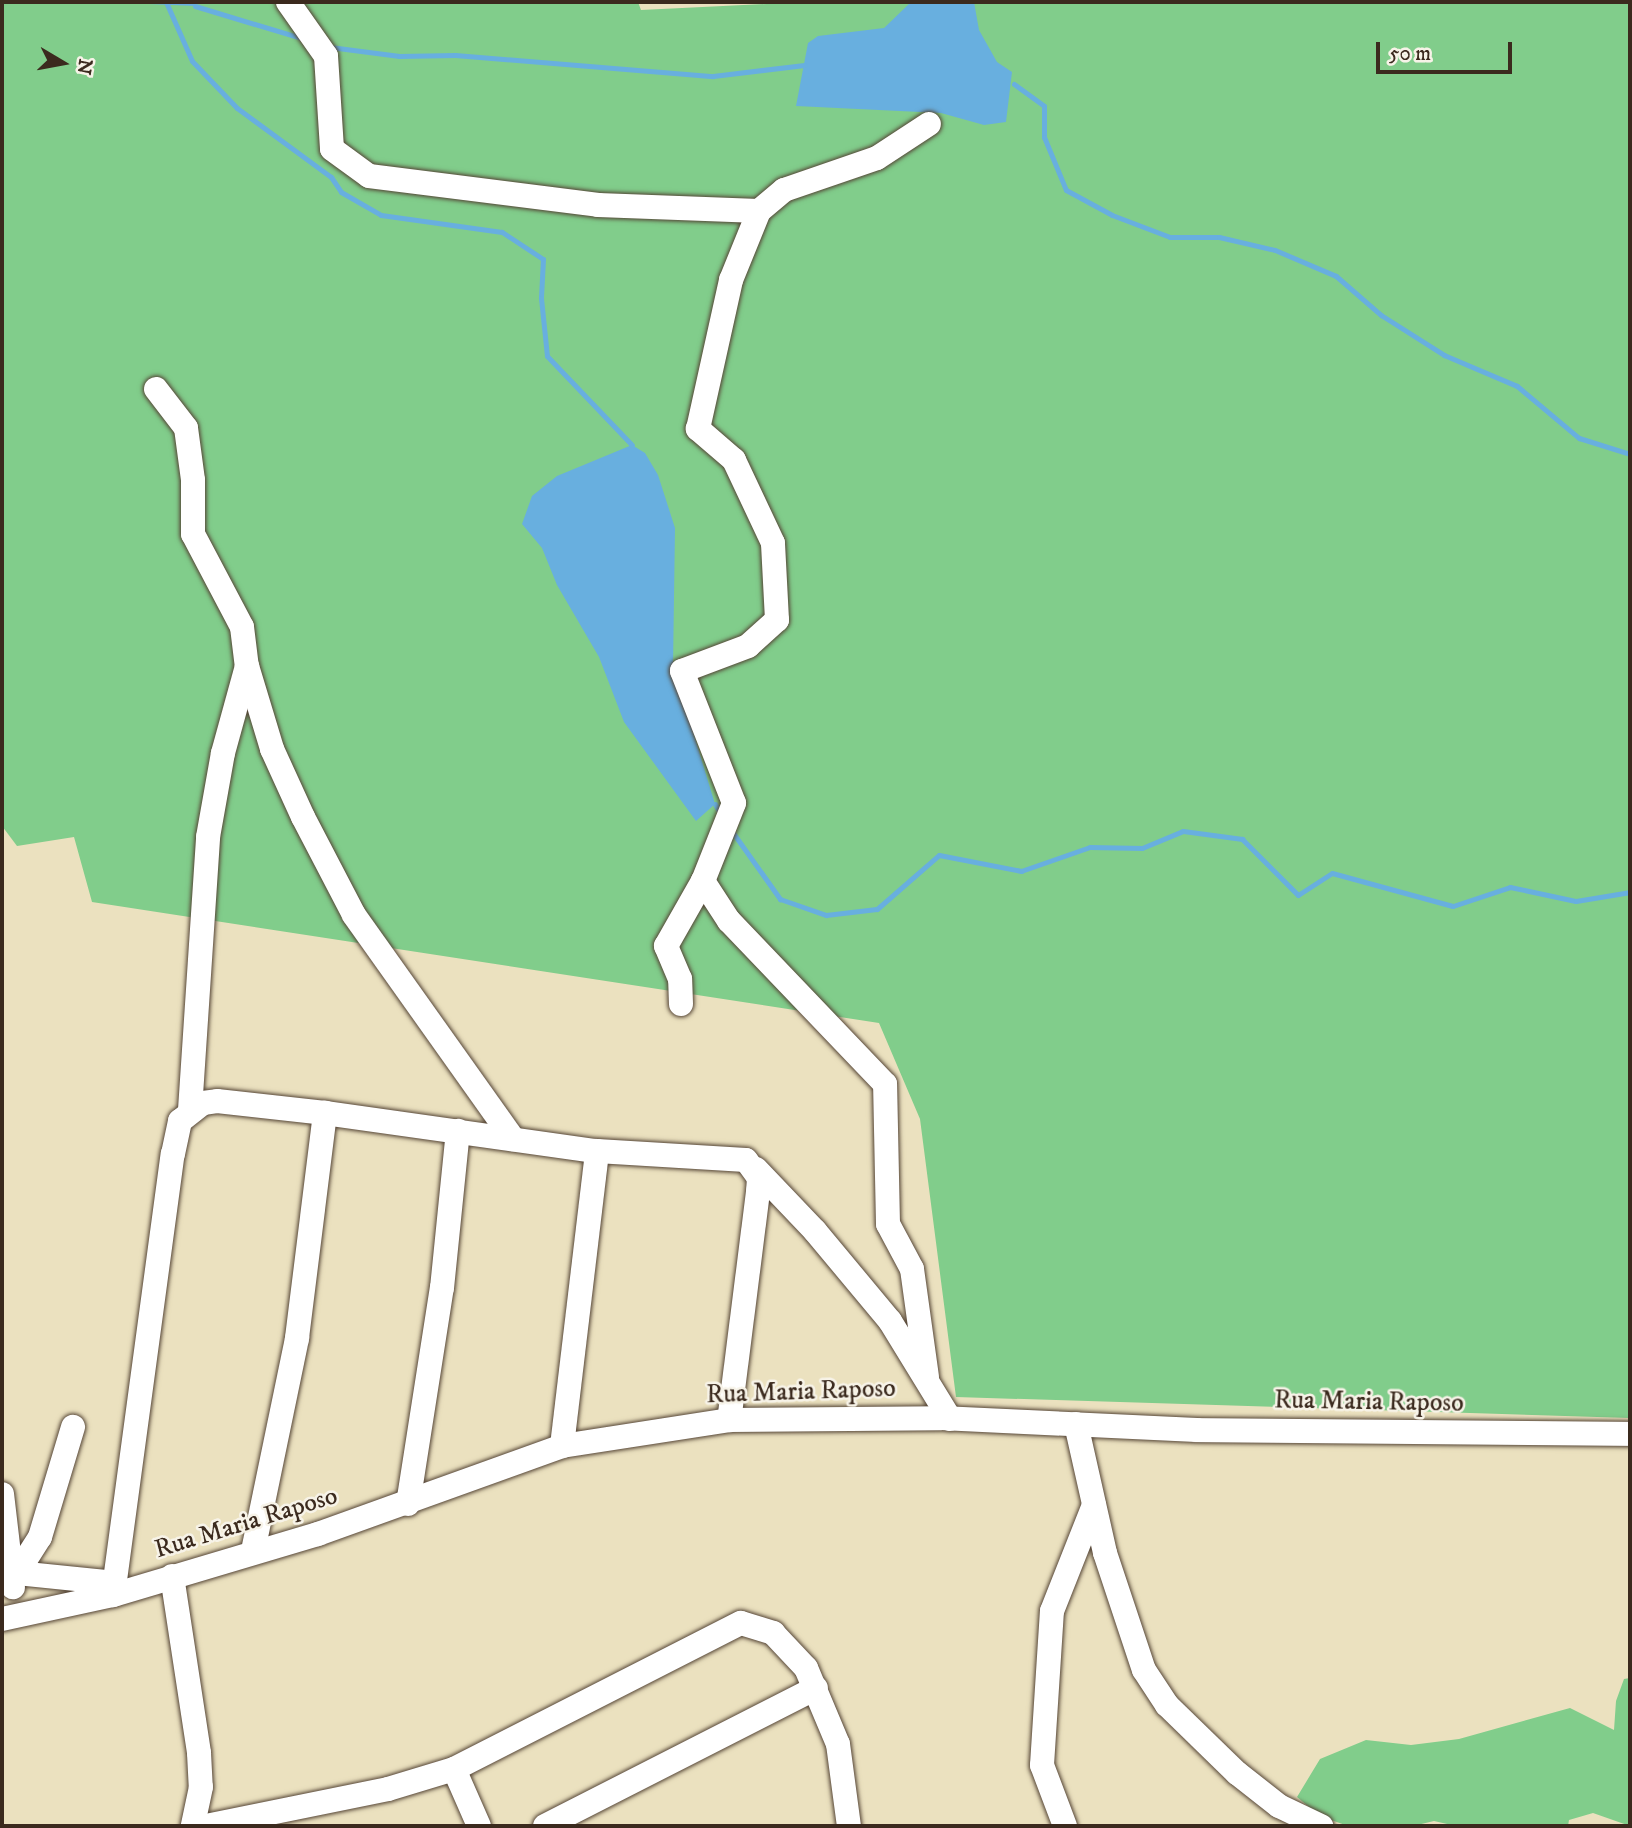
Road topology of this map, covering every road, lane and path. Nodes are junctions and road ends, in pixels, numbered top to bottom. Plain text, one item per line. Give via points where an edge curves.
1 (288, 2) edge
2 (929, 124) dead end
3 (759, 211) junction
4 (156, 389) dead end
5 (247, 666) junction
6 (703, 881) junction
7 (681, 1004) dead end
8 (190, 1110) junction
9 (325, 1113) junction
10 (458, 1131) junction
11 (513, 1139) junction
12 (597, 1151) junction
13 (754, 1167) junction
14 (927, 1377) junction
15 (950, 1419) junction
16 (729, 1420) junction
17 (1076, 1424) junction
18 (73, 1427) dead end
19 (1605, 1434) junction
20 (1630, 1434) edge
21 (1630, 1445) edge
22 (562, 1446) junction
23 (2, 1494) edge
24 (408, 1504) junction
25 (1094, 1505) junction
26 (253, 1551) junction
27 (15, 1577) junction
28 (172, 1577) junction
29 (114, 1589) junction
30 (9, 1617) edge
31 (816, 1688) junction
32 (454, 1769) junction
33 (193, 1826) edge
34 (206, 1826) edge
35 (479, 1826) edge
36 (545, 1826) edge
37 (849, 1826) edge
38 (1065, 1826) edge
39 (1321, 1826) edge

1 - 3 street via 326,56 332,149 369,176 598,205
2 - 3 street via 877,158 784,190
3 - 6 street via 731,281 698,429 734,460 773,543 777,620 748,646 682,671 734,803
4 - 5 street via 186,428 193,480 193,534 242,627
5 - 8 street via 223,753 208,837
5 - 11 street via 272,749 354,915
6 - 7 street via 666,946 680,979
6 - 14 street via 729,921 885,1084 888,1224 912,1269
8 - 9 street via 217,1101
8 - 29 street via 180,1121 173,1154
9 - 10 street
9 - 26 street via 297,1338
10 - 11 street
10 - 24 street via 442,1288
11 - 12 street
12 - 13 street via 733,1156
12 - 22 street
13 - 14 street via 890,1321
13 - 16 street via 758,1192
14 - 15 street
15 - 16 street, Rua Maria Raposo
15 - 17 street, Rua Maria Raposo
16 - 22 street, Rua Maria Raposo
17 - 19 street, Rua Maria Raposo
17 - 25 street
18 - 27 street via 40,1537
19 - 20 street, Rua Maria Raposo
19 - 21 street
22 - 24 street, Rua Maria Raposo
23 - 27 street
24 - 26 street, Rua Maria Raposo
25 - 38 street via 1052,1611 1042,1765
25 - 39 street via 1123,1619 1144,1670 1167,1705 1237,1773 1279,1806
26 - 28 street, Rua Maria Raposo
27 - 29 street
27 - 30 street
28 - 29 street, Rua Maria Raposo
28 - 33 street via 199,1753 201,1787
29 - 30 street, Rua Maria Raposo
31 - 32 street via 786,1643 755,1624 741,1623
31 - 36 street
31 - 37 street via 838,1744
32 - 34 street via 388,1789
32 - 35 street

